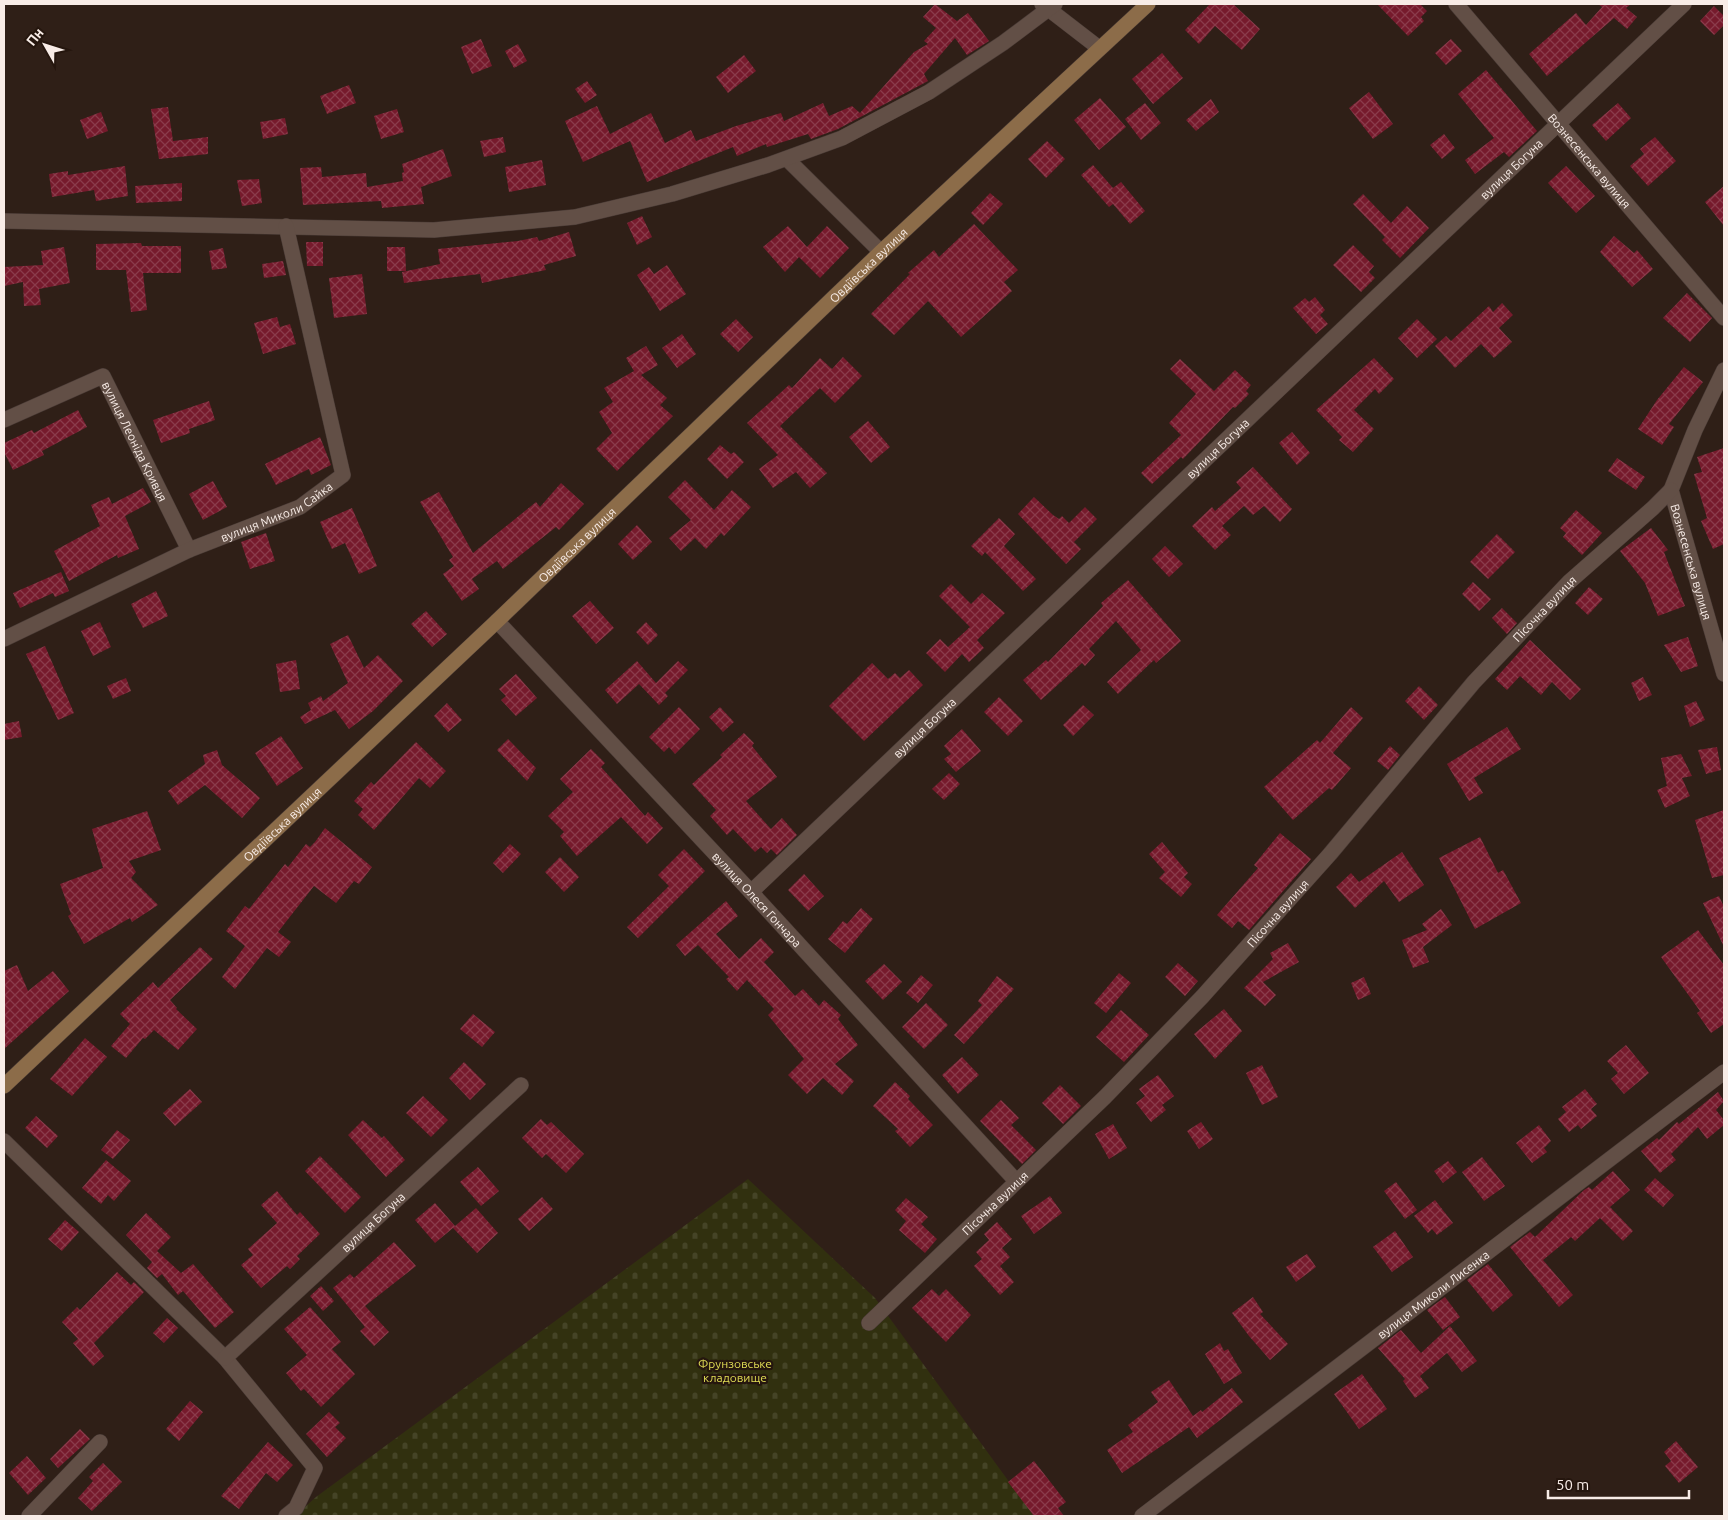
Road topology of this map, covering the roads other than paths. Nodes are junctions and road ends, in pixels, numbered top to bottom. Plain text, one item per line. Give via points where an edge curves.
1 (1148, 4) edge
2 (1456, 4) edge
3 (1684, 4) edge
4 (1049, 5) edge
5 (1099, 48) junction
6 (1559, 123) junction
7 (787, 159) junction
8 (4, 221) edge
9 (286, 226) junction
10 (882, 252) junction
11 (1724, 318) edge
12 (1724, 370) edge
13 (4, 420) edge
14 (1671, 490) junction
15 (188, 550) junction
16 (497, 621) junction
17 (4, 639) edge
18 (1724, 674) edge
19 (751, 892) junction
20 (1724, 1072) edge
21 (521, 1085) dead end
22 (4, 1086) edge
23 (4, 1141) edge
24 (1016, 1181) junction
25 (869, 1323) dead end
26 (225, 1358) junction
27 (100, 1442) dead end
28 (29, 1516) edge
29 (286, 1516) edge
30 (1142, 1516) edge

1 - 5 main road, Овдіївська вулиця
2 - 6 street, Вознесенська вулиця
3 - 6 street, вулиця Богуна
4 - 5 street
4 - 7 street via 1003,43 929,92 842,138
5 - 10 main road, Овдіївська вулиця
6 - 11 street, Вознесенська вулиця
6 - 19 street, вулиця Богуна
7 - 9 street via 672,194 574,217 434,230
7 - 10 street
8 - 9 street
9 - 15 street, вулиця Миколи Сайка via 343,475 300,507
10 - 16 main road, Овдіївська вулиця
12 - 14 street, Вознесенська вулиця
13 - 15 street, вулиця Леоніда Кривця via 103,376
14 - 18 street, Вознесенська вулиця
14 - 24 street, Пісочна вулиця via 1569,582 1474,682 1330,854 1202,998 1105,1097
15 - 17 street, вулиця Миколи Сайка
16 - 19 street, вулиця Олеся Гончара
16 - 22 main road, Овдіївська вулиця
19 - 24 street, вулиця Олеся Гончара
20 - 30 street, вулиця Миколи Лисенка
21 - 26 street, вулиця Богуна
23 - 26 street
24 - 25 street, Пісочна вулиця
26 - 29 street via 315,1468 296,1508
27 - 28 street

